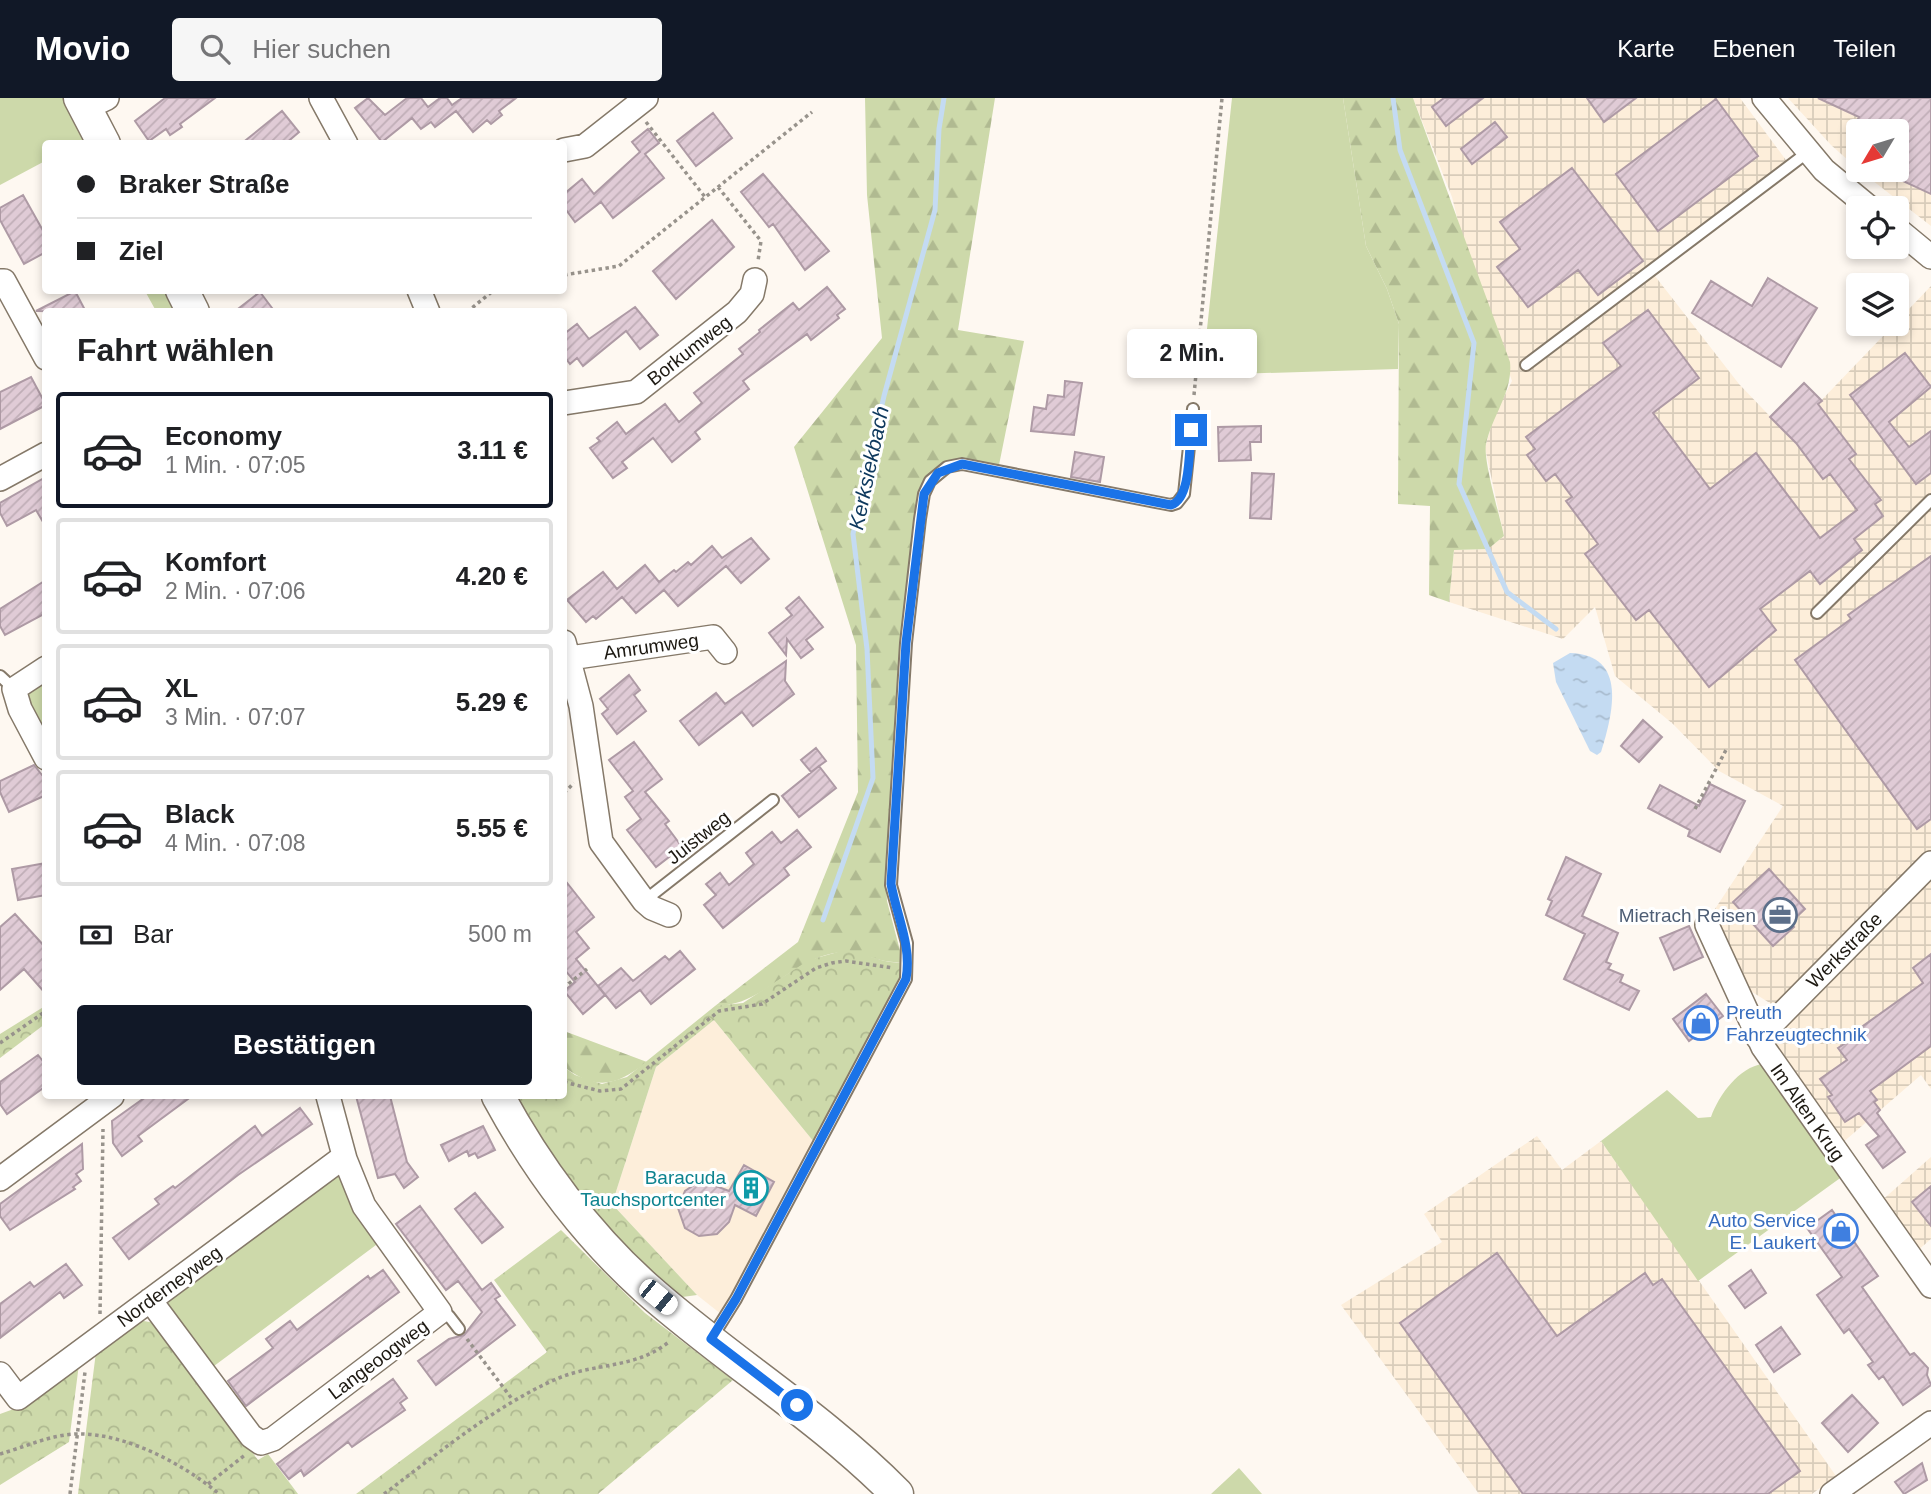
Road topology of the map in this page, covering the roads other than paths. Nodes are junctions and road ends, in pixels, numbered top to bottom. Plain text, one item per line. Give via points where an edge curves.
1 (321, 98) edge
2 (1764, 98) edge
3 (91, 101) edge
4 (640, 103) edge
5 (103, 140) edge
6 (344, 140) edge
7 (567, 149) edge
8 (1808, 152) junction
9 (1857, 196) edge
10 (1909, 239) edge
11 (1931, 257) edge
12 (755, 280) road end
13 (0, 281) edge
14 (42, 351) edge
15 (1525, 365) dead end
16 (567, 402) edge
17 (1193, 409) road end
18 (42, 456) edge
19 (0, 479) edge
20 (1931, 500) edge
21 (1817, 613) dead end
22 (567, 650) edge
23 (725, 652) dead end
24 (42, 669) edge
25 (7, 682) edge
26 (42, 750) edge
27 (773, 800) dead end
28 (1931, 863) edge
29 (644, 901) junction
30 (669, 915) dead end
31 (1707, 925) dead end
32 (1758, 1038) junction
33 (107, 1099) edge
34 (329, 1099) edge
35 (500, 1099) edge
36 (345, 1159) junction
37 (0, 1178) edge
38 (1931, 1286) edge
39 (150, 1300) junction
40 (440, 1312) junction
41 (459, 1329) road end
42 (701, 1332) junction
43 (0, 1374) edge
44 (1931, 1423) edge
45 (897, 1494) edge
46 (1832, 1494) edge

1 - 6 street
2 - 8 street
3 - 5 main road
4 - 7 street via 585,146
8 - 9 street
8 - 15 lane
10 - 11 street
12 - 16 street, Borkumweg via 752,294 737,312 636,392
13 - 14 street
17 - 42 lane via 1184,494 1171,505 962,464 947,467 930,481 920,519 906,643 891,884 909,964 897,999 736,1299
18 - 19 street
20 - 21 lane
22 - 23 street, Amrumweg via 713,637
22 - 29 street via 583,717 601,842
24 - 25 street
25 - 26 street
27 - 29 lane, Juistweg
28 - 32 street, Werkstraße
29 - 30 street
31 - 32 street, Im Alten Krug
32 - 38 street, Im Alten Krug
33 - 37 street
34 - 36 street, Langeoogweg
35 - 42 main road via 523,1142 587,1229 647,1289
36 - 39 street, Norderneyweg
36 - 40 street, Langeoogweg via 373,1221
39 - 40 street, Langeoogweg via 251,1436 261,1443
39 - 43 street, Norderneyweg via 18,1398
40 - 41 lane
42 - 45 main road via 815,1419
44 - 46 street

